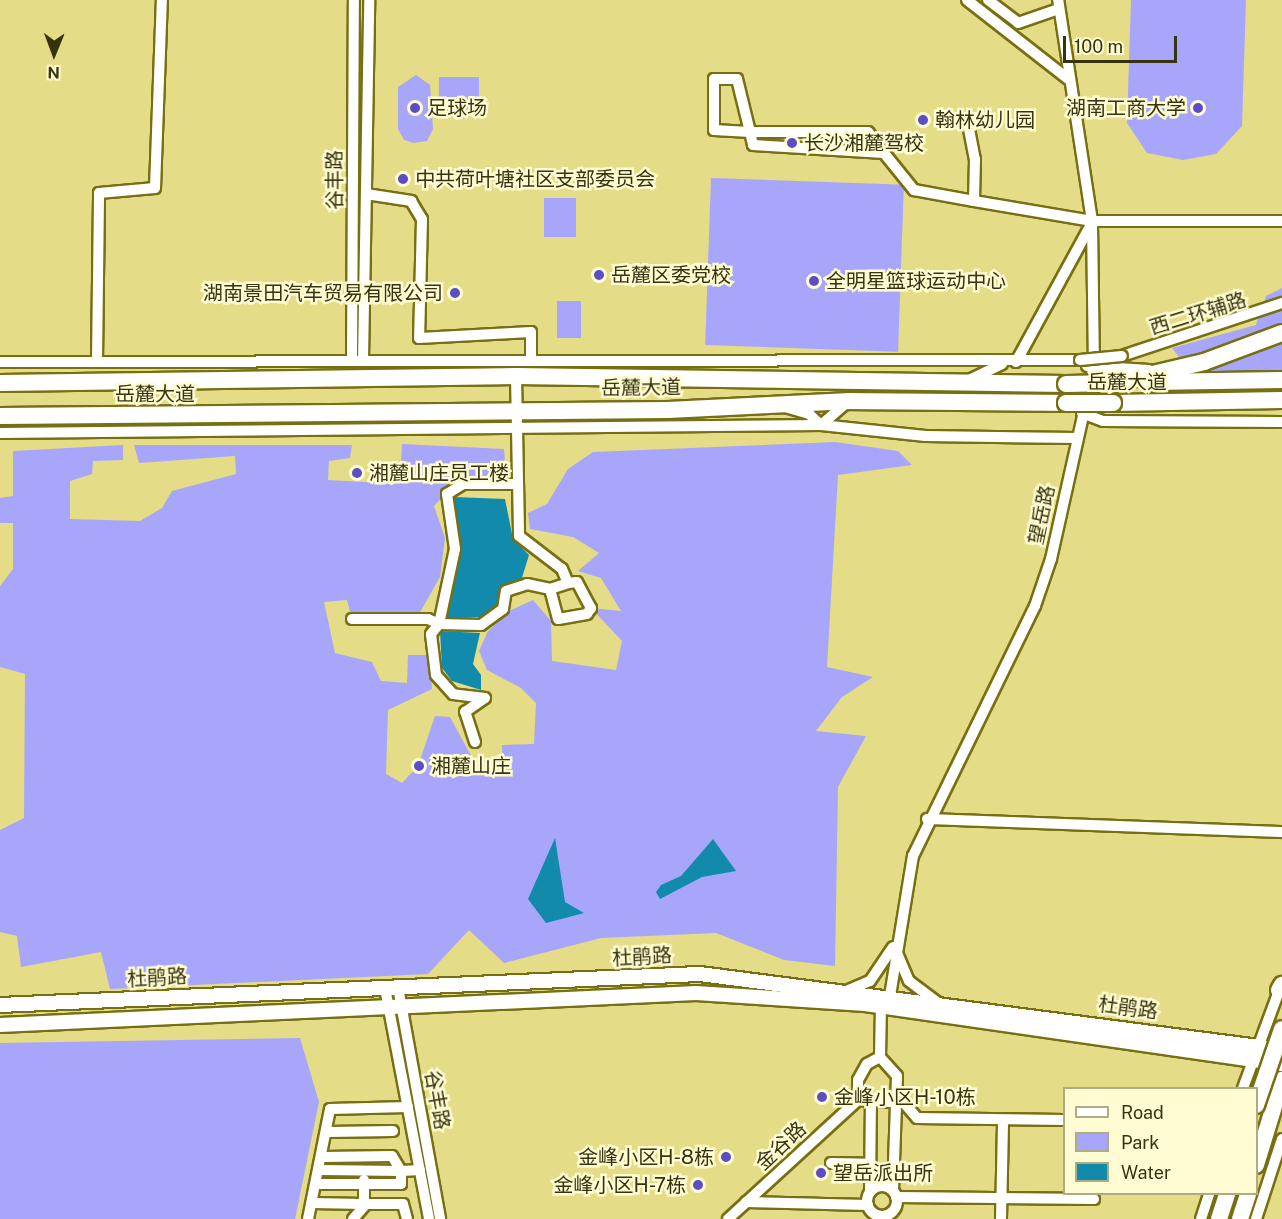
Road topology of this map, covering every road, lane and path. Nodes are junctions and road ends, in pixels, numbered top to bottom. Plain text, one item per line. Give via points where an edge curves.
1 (162, 0) edge
2 (354, 0) edge
3 (369, 0) edge
4 (967, 0) edge
5 (988, 0) edge
6 (1058, 5) edge
7 (1068, 79) junction
8 (968, 124) dead end
9 (750, 132) junction
10 (884, 153) junction
11 (366, 194) junction
12 (974, 201) junction
13 (1092, 221) junction
14 (1282, 221) edge
15 (1282, 303) edge
16 (1282, 333) edge
17 (358, 360) junction
18 (97, 361) junction
19 (531, 361) junction
20 (0, 362) edge
21 (1010, 362) junction
22 (1065, 362) junction
23 (1094, 367) junction
24 (1173, 370) junction
25 (516, 376) junction
26 (1282, 380) edge
27 (0, 383) edge
28 (963, 383) junction
29 (1114, 383) junction
30 (850, 401) junction
31 (1282, 402) edge
32 (776, 404) junction
33 (515, 411) junction
34 (1082, 412) junction
35 (0, 416) edge
36 (1282, 422) edge
37 (821, 425) junction
38 (514, 428) junction
39 (0, 433) edge
40 (1077, 438) junction
41 (515, 484) junction
42 (568, 583) junction
43 (550, 589) junction
44 (352, 619) dead end
45 (439, 624) junction
46 (475, 742) dead end
47 (927, 819) junction
48 (1282, 832) edge
49 (894, 944) junction
50 (1281, 985) edge
51 (392, 987) junction
52 (846, 991) junction
53 (886, 1001) junction
54 (937, 1002) junction
55 (0, 1005) edge
56 (395, 1007) junction
57 (0, 1025) edge
58 (1277, 1027) edge
59 (1282, 1050) edge
60 (1255, 1053) junction
61 (880, 1057) junction
62 (1282, 1064) edge
63 (1282, 1080) edge
64 (1244, 1087) edge
65 (858, 1100) junction
66 (871, 1101) junction
67 (893, 1101) junction
68 (1258, 1101) edge
69 (408, 1107) junction
70 (1003, 1120) junction
71 (1063, 1120) edge
72 (393, 1131) dead end
73 (328, 1132) junction
74 (1282, 1139) edge
75 (324, 1157) junction
76 (1258, 1162) edge
77 (831, 1163) dead end
78 (870, 1164) junction
79 (321, 1170) junction
80 (364, 1170) junction
81 (420, 1170) junction
82 (401, 1171) junction
83 (317, 1184) junction
84 (364, 1184) junction
85 (870, 1192) junction
86 (894, 1194) junction
87 (1220, 1196) edge
88 (1002, 1198) junction
89 (1094, 1199) dead end
90 (746, 1202) junction
91 (312, 1203) junction
92 (365, 1204) junction
93 (869, 1211) edge
94 (893, 1215) edge
95 (308, 1219) edge
96 (353, 1219) edge
97 (407, 1219) edge
98 (429, 1219) edge
99 (440, 1219) edge
100 (728, 1219) edge
101 (1001, 1219) edge
102 (1201, 1219) edge
103 (1219, 1219) edge
104 (1256, 1219) edge

1 - 18 street via 155,188 99,193
2 - 17 street, 谷丰路
3 - 11 street, 谷丰路
4 - 7 street
5 - 6 street via 1018,23
6 - 7 street, 望岳路
7 - 13 street, 望岳路
8 - 12 street via 975,159
9 - 9 street via 737,80 714,79 714,130
9 - 10 street via 868,132
9 - 10 street via 753,145
10 - 12 street via 914,190
11 - 17 street, 谷丰路
11 - 19 street via 411,201 422,219 419,338 531,332
12 - 13 street
13 - 14 street
13 - 21 street
13 - 23 street, 望岳路
15 - 22 street, 西二环辅路, bridge via 1122,356
16 - 24 highway
17 - 18 street
17 - 19 street
18 - 20 street
19 - 21 street
21 - 22 street
21 - 28 street
22 - 23 street
23 - 24 street
23 - 34 street, 望岳路
24 - 29 highway
25 - 27 highway, 岳麓大道
25 - 28 highway, 岳麓大道
25 - 33 street
26 - 29 highway, 岳麓大道
28 - 29 highway, 岳麓大道, bridge
30 - 31 highway, 岳麓大道, bridge
30 - 32 highway, 岳麓大道
30 - 37 street
32 - 33 highway, 岳麓大道
32 - 37 street via 809,414
33 - 35 highway, 岳麓大道
33 - 38 street
34 - 36 street via 1103,422
34 - 40 street, 望岳路
37 - 38 street
37 - 40 street via 925,436
38 - 39 street
38 - 41 street
40 - 47 street, 望岳路 via 1051,559 1035,606
41 - 42 street via 519,536 562,569
41 - 45 street via 463,484 447,494 455,549
42 - 43 street
42 - 43 street via 577,582 591,608 587,614 558,619
43 - 45 street via 527,584 506,591 503,609 481,625
44 - 45 street via 428,619
45 - 46 street via 431,634 436,675 453,694 485,698 465,712
47 - 48 street
47 - 49 street, 望岳路 via 912,856
49 - 52 street via 870,981
49 - 53 street, 望岳路
49 - 54 street via 909,981
50 - 58 street
51 - 52 main road, 杜鹃路 via 700,974
51 - 55 main road, 杜鹃路
51 - 56 street, 谷丰路
52 - 53 main road, 杜鹃路
53 - 54 main road, 杜鹃路
53 - 56 main road, 杜鹃路 via 696,993
53 - 60 main road, 杜鹃路
53 - 61 street, 望岳路
54 - 60 main road, 杜鹃路
56 - 57 main road, 杜鹃路
56 - 69 street, 谷丰路
56 - 99 street, 谷丰路
58 - 60 street
58 - 68 highway, bridge
59 - 60 main road, 杜鹃路
60 - 62 main road, 杜鹃路
60 - 64 street
61 - 65 street via 867,1064 858,1080
61 - 67 street via 897,1076
63 - 76 highway
65 - 66 street
65 - 90 street, 金谷路
66 - 67 street
66 - 78 street
67 - 70 street via 904,1103 917,1118
67 - 86 street
69 - 73 street via 330,1109
69 - 81 street, 谷丰路
70 - 71 street
70 - 88 street
72 - 73 street
73 - 75 street
74 - 104 street
75 - 79 street
75 - 82 street via 392,1156
77 - 78 street
78 - 85 street
79 - 80 street
79 - 83 street
80 - 82 street
80 - 84 street
81 - 82 street
81 - 98 street, 谷丰路
82 - 84 street via 401,1184
83 - 84 street
83 - 91 street
84 - 92 street
85 - 86 street via 881,1186
85 - 93 street
86 - 88 street
86 - 94 street
87 - 102 street
87 - 103 highway
88 - 89 street
88 - 101 street
90 - 93 street
90 - 100 street, 金谷路
91 - 92 street
91 - 95 street
92 - 96 street
92 - 97 street via 403,1204
93 - 94 street

